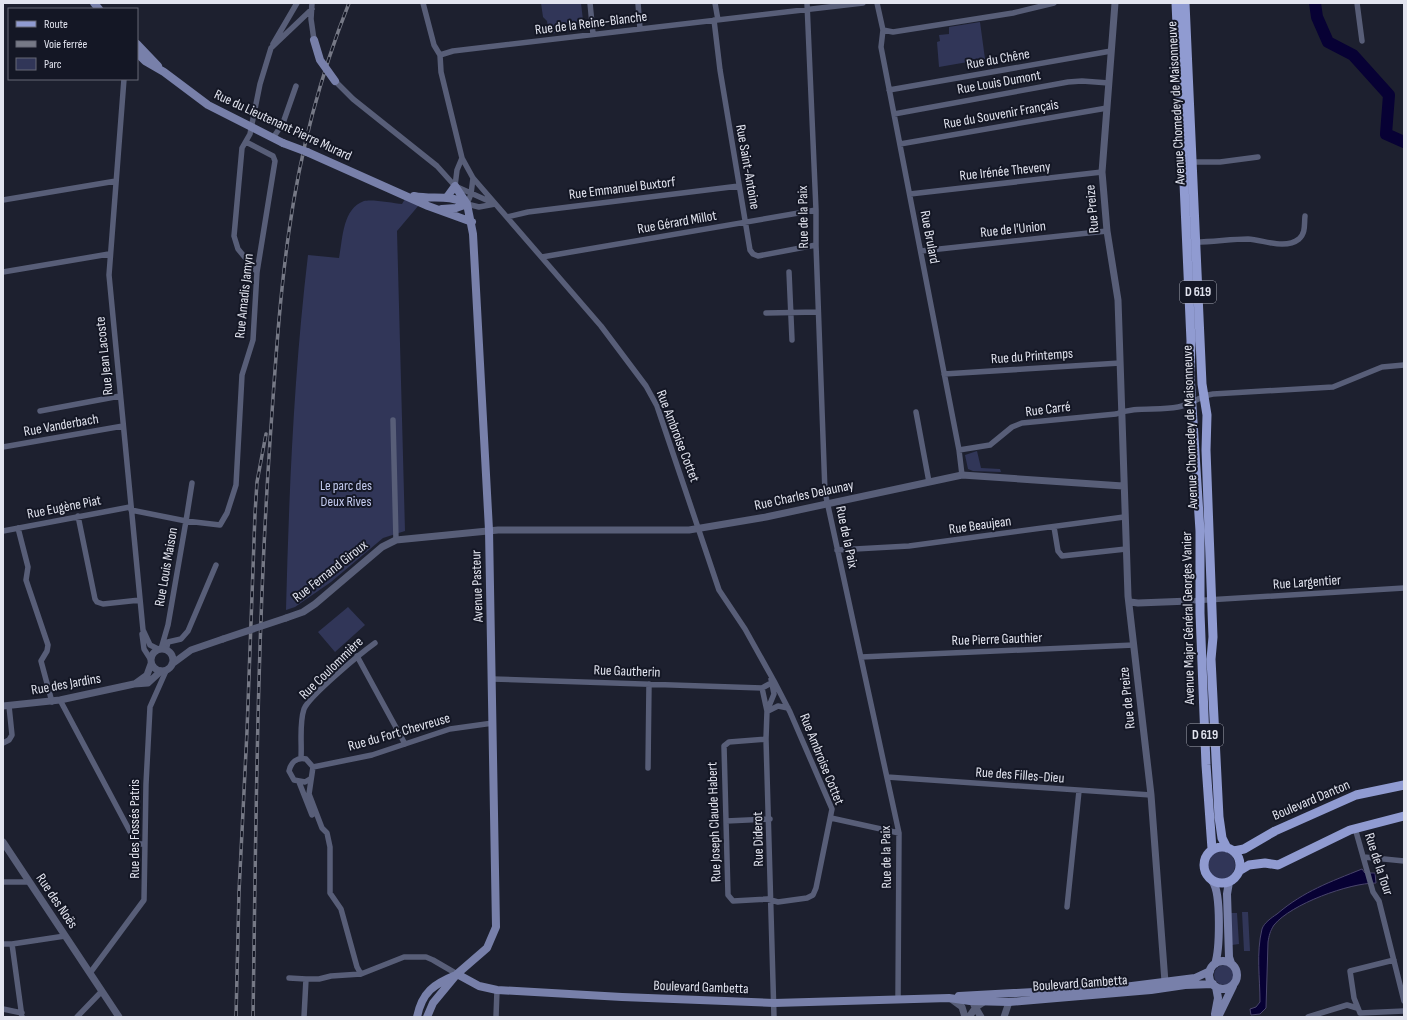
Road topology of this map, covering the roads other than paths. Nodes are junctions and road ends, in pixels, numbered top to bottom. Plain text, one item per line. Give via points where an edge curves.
1 (296, 3) edge
2 (423, 3) edge
3 (590, 3) edge
4 (638, 3) edge
5 (715, 3) edge
6 (807, 3) edge
7 (863, 3) edge
8 (877, 3) edge
9 (1054, 3) edge
10 (1115, 3) edge
11 (1176, 3) edge
12 (1185, 3) edge
13 (1357, 3) edge
14 (312, 6) edge
15 (808, 9) junction
16 (716, 20) junction
17 (640, 28) junction
18 (882, 30) junction
19 (593, 34) junction
20 (314, 40) joint
21 (1362, 41) dead end
22 (272, 48) junction
23 (1111, 51) junction
24 (139, 53) edge
25 (440, 55) junction
26 (124, 80) edge
27 (335, 81) joint
28 (1109, 83) junction
29 (296, 86) dead end
30 (889, 90) junction
31 (1107, 108) junction
32 (894, 114) junction
33 (250, 126) junction
34 (273, 138) junction
35 (246, 142) junction
36 (900, 144) junction
37 (462, 158) junction
38 (1258, 158) dead end
39 (1192, 162) junction
40 (1102, 172) junction
41 (473, 178) junction
42 (116, 181) junction
43 (455, 186) junction
44 (739, 186) junction
45 (396, 191) junction
46 (471, 194) junction
47 (910, 194) junction
48 (447, 197) junction
49 (3, 200) edge
50 (467, 204) junction
51 (495, 204) junction
52 (440, 209) junction
53 (816, 210) junction
54 (1305, 216) dead end
55 (507, 217) junction
56 (472, 222) junction
57 (745, 222) junction
58 (1107, 231) junction
59 (1196, 242) junction
60 (816, 245) junction
61 (921, 252) junction
62 (109, 254) junction
63 (542, 257) junction
64 (3, 272) edge
65 (257, 272) junction
66 (789, 272) dead end
67 (791, 312) junction
68 (818, 312) junction
69 (766, 313) dead end
70 (792, 340) dead end
71 (1120, 363) junction
72 (1404, 365) edge
73 (944, 374) junction
74 (120, 396) junction
75 (1204, 396) junction
76 (1192, 402) junction
77 (40, 411) dead end
78 (1122, 411) junction
79 (916, 412) dead end
80 (393, 420) dead end
81 (123, 426) junction
82 (3, 447) edge
83 (959, 450) junction
84 (962, 475) junction
85 (929, 482) junction
86 (192, 483) dead end
87 (1123, 486) junction
88 (828, 504) junction
89 (130, 508) junction
90 (78, 516) junction
91 (1124, 517) junction
92 (186, 521) junction
93 (1054, 527) junction
94 (18, 528) junction
95 (699, 529) junction
96 (489, 530) junction
97 (3, 531) edge
98 (396, 540) junction
99 (1126, 549) junction
100 (838, 550) junction
101 (216, 565) dead end
102 (1404, 588) edge
103 (140, 600) junction
104 (1195, 600) junction
105 (1212, 600) junction
106 (1130, 602) junction
107 (143, 630) junction
108 (375, 643) dead end
109 (1134, 645) junction
110 (163, 650) junction
111 (191, 650) junction
112 (357, 656) junction
113 (861, 657) junction
114 (151, 662) junction
115 (172, 664) junction
116 (163, 671) junction
117 (492, 680) junction
118 (772, 680) junction
119 (134, 684) junction
120 (649, 684) junction
121 (762, 688) junction
122 (60, 700) junction
123 (52, 702) junction
124 (6, 706) edge
125 (788, 708) junction
126 (767, 711) junction
127 (493, 723) junction
128 (766, 739) junction
129 (3, 743) edge
130 (405, 744) junction
131 (302, 758) junction
132 (313, 767) junction
133 (648, 768) dead end
134 (887, 777) junction
135 (310, 779) junction
136 (299, 782) junction
137 (1404, 785) edge
138 (1079, 791) junction
139 (1151, 795) junction
140 (312, 815) dead end
141 (1404, 816) edge
142 (831, 818) junction
143 (770, 819) junction
144 (726, 821) junction
145 (1355, 828) junction
146 (899, 833) junction
147 (3, 842) edge
148 (144, 844) junction
149 (1212, 849) junction
150 (1230, 850) junction
151 (1364, 857) junction
152 (1404, 861) edge
153 (1239, 871) junction
154 (3, 882) edge
155 (29, 882) junction
156 (1213, 882) junction
157 (1229, 882) junction
158 (772, 901) junction
159 (1067, 907) dead end
160 (65, 936) junction
161 (3, 944) edge
162 (12, 944) junction
163 (1394, 960) junction
164 (1231, 963) junction
165 (1215, 964) junction
166 (1210, 971) junction
167 (90, 973) junction
168 (361, 974) junction
169 (457, 974) junction
170 (290, 978) dead end
171 (306, 979) junction
172 (1165, 982) junction
173 (1214, 985) junction
174 (1233, 986) junction
175 (497, 990) junction
176 (102, 991) junction
177 (1000, 994) junction
178 (963, 995) junction
179 (949, 998) junction
180 (898, 999) junction
181 (1404, 1000) edge
182 (970, 1001) junction
183 (984, 1001) junction
184 (1009, 1002) junction
185 (774, 1003) junction
186 (976, 1007) junction
187 (1357, 1008) junction
188 (3, 1009) edge
189 (1404, 1011) edge
190 (22, 1015) edge
191 (1360, 1015) edge
192 (77, 1017) edge
193 (119, 1017) edge
194 (304, 1017) edge
195 (417, 1017) edge
196 (427, 1017) edge
197 (496, 1017) edge
198 (774, 1017) edge
199 (965, 1017) edge
200 (969, 1017) edge
201 (981, 1017) edge
202 (1004, 1017) edge
203 (1217, 1017) edge
204 (1308, 1017) edge

1 - 22 street
2 - 25 street, Rue Ambroise Cottet via 434,45
3 - 19 street
4 - 17 street
5 - 16 street, Rue Saint-Antoine
6 - 15 street, Rue de la Paix
7 - 15 street, Rue de la Reine-Blanche
8 - 18 street, Rue Brulard
9 - 18 street via 1013,13 893,32
10 - 23 street, Rue Preize
11 - 76 main road, Avenue Major Général Georges Vanier / D 619
12 - 39 main road, Avenue Chomedey de Maisonneuve / D 619
13 - 21 street
14 - 20 street
14 - 22 street
15 - 16 street, Rue de la Reine-Blanche
15 - 53 street, Rue de la Paix
16 - 17 street, Rue de la Reine-Blanche
16 - 44 street, Rue Saint-Antoine via 720,70
17 - 19 street, Rue de la Reine-Blanche
18 - 30 street, Rue Brulard via 881,47
19 - 25 street, Rue de la Reine-Blanche via 453,51
20 - 27 main road, bridge via 320,60
22 - 33 street
23 - 28 street, Rue Preize
23 - 30 street, Rue du Chêne
24 - 33 main road, Rue du Lieutenant Pierre Murard via 145,61 208,105
25 - 37 street, Rue Ambroise Cottet via 441,72
26 - 42 street, Rue Jean Lacoste
27 - 43 street via 353,99 437,166
28 - 31 street, Rue Preize
28 - 32 street, Rue Louis Dumont via 1068,82
29 - 34 street via 283,123
30 - 32 street, Rue Brulard
31 - 36 street, Rue du Souvenir Français
31 - 40 street, Rue Preize
32 - 36 street, Rue Brulard
33 - 34 main road, Rue du Lieutenant Pierre Murard
33 - 35 street
34 - 45 main road, Rue du Lieutenant Pierre Murard, bridge
35 - 65 street via 242,148 234,236 238,249
35 - 65 street, Rue Amadis Jamyn via 273,156 275,161
36 - 47 street, Rue Brulard
37 - 41 street, Rue Ambroise Cottet
37 - 43 street
38 - 39 street
39 - 59 main road, Avenue Chomedey de Maisonneuve / D 619
40 - 47 street, Rue Irénée Theveny
40 - 58 street, Rue Preize
41 - 46 street
41 - 51 street, Rue Ambroise Cottet
42 - 49 street
42 - 62 street, Rue Jean Lacoste
43 - 46 street
43 - 48 main road
43 - 50 main road, Avenue Pasteur
44 - 55 street, Rue Emmanuel Buxtorf via 528,212
44 - 57 street, Rue Saint-Antoine
45 - 48 main road, Rue du Lieutenant Pierre Murard via 421,198
45 - 52 main road, Rue du Lieutenant Pierre Murard
46 - 50 street
46 - 51 street
47 - 61 street, Rue Brulard
48 - 50 main road, Rue du Lieutenant Pierre Murard via 456,198
50 - 51 street via 480,207
50 - 52 main road, Rue du Lieutenant Pierre Murard
50 - 56 main road, Avenue Pasteur
51 - 55 street, Rue Ambroise Cottet
52 - 56 main road, Rue du Lieutenant Pierre Murard
53 - 57 street, Rue Gérard Millot
53 - 60 street, Rue de la Paix
54 - 59 street via 1301,238 1288,243 1250,239
55 - 63 street, Rue Ambroise Cottet
56 - 96 main road, Avenue Pasteur
57 - 60 street, Rue Saint-Antoine via 750,250 758,256
57 - 63 street, Rue Gérard Millot
58 - 61 street, Rue de l'Union
58 - 71 street, Rue Preize via 1118,300
59 - 75 main road, Avenue Chomedey de Maisonneuve / D 619
60 - 68 street, Rue de la Paix
61 - 73 street, Rue Brulard
62 - 64 street
62 - 74 street, Rue Jean Lacoste
63 - 95 street, Rue Ambroise Cottet via 601,326 646,386 657,406
65 - 92 street, Rue Amadis Jamyn via 253,340 242,375 234,494 222,523 217,525
66 - 67 street
67 - 68 street
67 - 69 street
67 - 70 street
68 - 88 street, Rue de la Paix via 825,492
71 - 73 street, Rue du Printemps
71 - 78 street, Rue Preize
72 - 75 street via 1382,367 1333,387
73 - 83 street, Rue Brulard
74 - 77 street
74 - 81 street, Rue Jean Lacoste
75 - 76 street, Rue Carré
75 - 105 main road, Avenue Chomedey de Maisonneuve / D 619 via 1207,415
76 - 78 street, Rue Carré via 1177,407
76 - 104 main road, Avenue Major Général Georges Vanier / D 619 via 1200,531
78 - 83 street, Rue Carré via 1029,422 1012,428 990,445
78 - 87 street, Rue de Preize
79 - 85 street
80 - 98 street
81 - 82 street, Rue Vanderbach
81 - 89 street, Rue Jean Lacoste
83 - 84 street, Rue Brulard
84 - 85 street, Rue Charles Delaunay
84 - 87 street, Rue Charles Delaunay
85 - 88 street, Rue Charles Delaunay
86 - 92 street
87 - 91 street, Rue de Preize
88 - 95 street, Rue Charles Delaunay
88 - 100 street, Rue de la Paix
89 - 90 street, Rue Eugène Piat
89 - 92 street, Rue Louis Maison
89 - 103 street, Rue Jean Lacoste
90 - 94 street, Rue Eugène Piat
90 - 103 street via 97,602 103,604
91 - 93 street, Rue Beaujean
91 - 99 street, Rue de Preize
92 - 110 street, Rue Louis Maison
93 - 99 street via 1058,551 1062,556
93 - 100 street, Rue Beaujean via 909,546
94 - 97 street, Rue Eugène Piat
94 - 123 street via 28,567 26,580 48,645 42,661
95 - 96 street, Rue Charles Delaunay
95 - 118 street, Rue Ambroise Cottet via 719,590 745,629
96 - 98 street, Rue Fernand Giroux
96 - 117 main road, Avenue Pasteur
98 - 111 street, Rue Fernand Giroux, bridge via 382,547 303,612
99 - 106 street, Rue de Preize
100 - 113 street, Rue de la Paix
101 - 110 street via 188,631 181,639 168,642
102 - 105 street, Rue Largentier
103 - 107 street, Rue Jean Lacoste
104 - 105 street, Rue Largentier
104 - 106 street
104 - 149 main road, Avenue Major Général Georges Vanier / D 619
105 - 150 main road, Avenue Chomedey de Maisonneuve / D 619 via 1219,817 1222,838
106 - 109 street, Rue de Preize
107 - 110 street, Rue Jean Lacoste via 150,645
107 - 114 street, Rue Jean Lacoste via 142,643
108 - 112 street, Rue Coulommière
109 - 113 street, Rue Pierre Gauthier
109 - 139 street, Rue de Preize
110 - 111 street, Rue Fernand Giroux
110 - 114 street via 153,653
110 - 115 street via 173,657
111 - 115 street, Rue Fernand Giroux
112 - 130 street
112 - 131 street, Rue Coulommière via 313,697 305,708 302,720
113 - 134 street, Rue de la Paix
114 - 116 street via 155,669
114 - 119 street, Rue des Jardins via 147,675
115 - 116 street
116 - 119 street, Rue des Jardins via 148,683
116 - 148 street, Rue des Fossés Patris via 150,707
117 - 120 street, Rue Gautherin
117 - 127 main road, Avenue Pasteur
118 - 121 street, Rue Gautherin
118 - 125 street, Rue Ambroise Cottet
118 - 126 street, Rue Diderot via 774,694
119 - 122 street, Rue des Jardins
120 - 121 street, Rue Gautherin
120 - 133 street
121 - 126 street
122 - 123 street, Rue des Jardins
122 - 148 street via 134,839 139,844
123 - 124 street, Rue des Jardins
124 - 129 street via 12,734 9,740
125 - 126 street, Rue Ambroise Cottet via 778,706
125 - 142 street, Rue Ambroise Cottet via 832,809
126 - 128 street, Rue Diderot
127 - 130 street, Rue du Fort Chevreuse via 450,729
127 - 169 main road, Avenue Pasteur via 496,927 487,948
128 - 143 street, Rue Diderot
128 - 144 street, Rue Joseph Claude Habert via 725,743
130 - 132 street, Rue du Fort Chevreuse via 372,755
131 - 132 street
131 - 136 street via 293,762 289,771 294,780
132 - 135 street
134 - 138 street, Rue des Filles-Dieu
134 - 146 street, Rue de la Paix
135 - 136 street
135 - 168 street via 309,794 322,828 327,832 330,847 330,893 341,909
136 - 140 street
137 - 150 main road, Boulevard Danton via 1356,795 1275,831 1244,849
138 - 139 street, Rue des Filles-Dieu
138 - 159 street
139 - 172 street, Rue de Preize
141 - 145 main road
142 - 146 street
142 - 158 street, Rue Ambroise Cottet via 813,895 807,898
143 - 144 street
143 - 158 street, Rue Diderot
144 - 158 street, Rue Joseph Claude Habert via 729,898 733,901
145 - 151 street, Rue de la Tour
145 - 153 main road via 1278,865 1249,865
146 - 180 street, Rue de la Paix
147 - 155 street, Rue des Noës
148 - 167 street, Rue des Fossés Patris via 144,900
149 - 150 main road via 1217,847
149 - 156 main road via 1205,858 1203,869
150 - 153 main road via 1239,860
151 - 152 street
151 - 163 street, Rue de la Tour via 1370,884 1379,901
153 - 157 main road
154 - 155 street
155 - 160 street, Rue des Noës
156 - 157 main road
156 - 165 main road via 1218,894 1218,951
157 - 164 main road via 1227,894
158 - 185 street, Rue Diderot
160 - 162 street
160 - 167 street, Rue des Noës
161 - 162 street
162 - 190 street
163 - 181 street, Rue de la Tour
163 - 187 street via 1350,971
164 - 165 main road via 1222,961
164 - 174 main road via 1238,974
165 - 166 main road
166 - 172 main road, Boulevard Gambetta via 1195,978
166 - 173 main road
167 - 176 street, Rue des Noës
168 - 169 street via 404,957 426,957
168 - 171 street
169 - 175 main road, Boulevard Gambetta via 487,989
169 - 195 main road via 437,983 429,990
169 - 196 main road via 433,1004
170 - 171 street
171 - 194 street
172 - 177 main road, Boulevard Gambetta via 1124,987
173 - 174 main road via 1226,989
173 - 184 main road, Boulevard Gambetta via 1185,984 1151,990
173 - 203 main road via 1218,998
174 - 203 main road
175 - 185 main road, Boulevard Gambetta
175 - 197 street
176 - 192 street
176 - 193 street, Rue des Noës
177 - 178 main road, Boulevard Gambetta
177 - 183 street
178 - 179 main road, Boulevard Gambetta
178 - 182 street
179 - 180 main road, Boulevard Gambetta
179 - 182 main road, Boulevard Gambetta
179 - 199 street via 959,1004
180 - 185 main road, Boulevard Gambetta
182 - 183 main road, Boulevard Gambetta
182 - 186 street
183 - 184 main road, Boulevard Gambetta
183 - 186 street
184 - 202 street
185 - 198 street, Rue Diderot
186 - 200 street
186 - 201 street
187 - 191 street
187 - 204 street via 1347,1005
188 - 190 street
189 - 191 street

